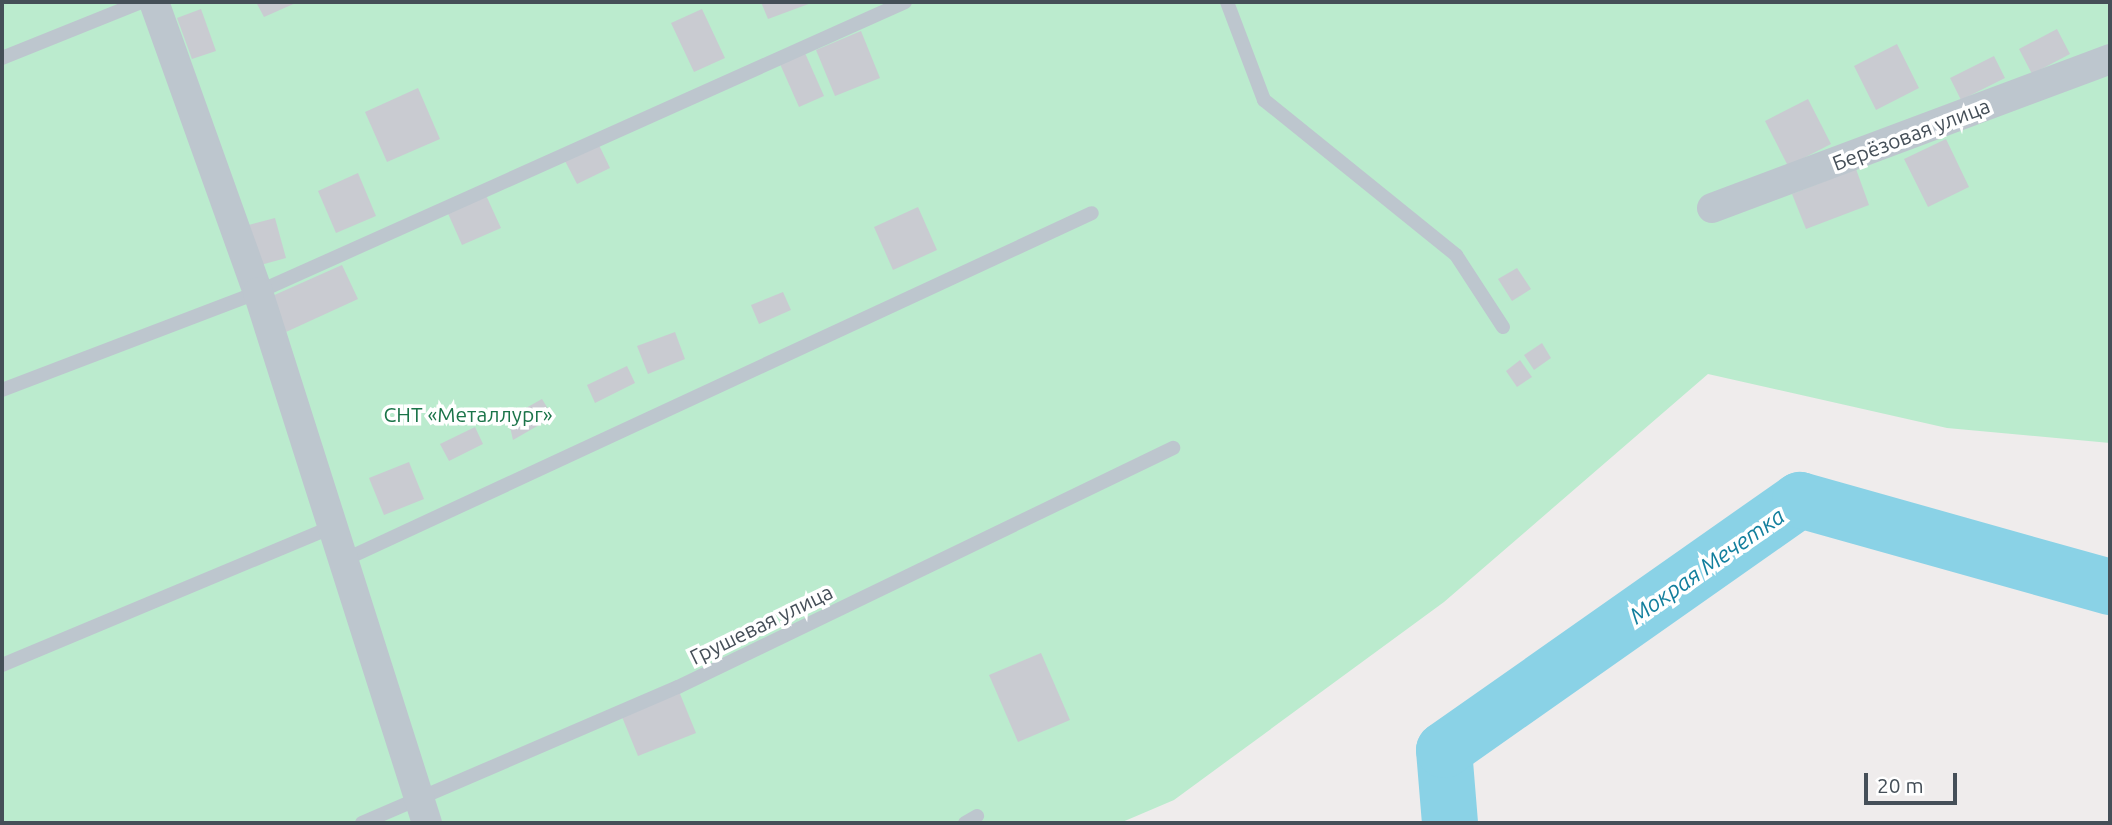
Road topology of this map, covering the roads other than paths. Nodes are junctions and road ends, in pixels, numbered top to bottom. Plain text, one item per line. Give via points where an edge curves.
1 (141, 2) edge
2 (154, 2) edge
3 (905, 2) edge
4 (1227, 2) edge
5 (2, 58) edge
6 (2110, 60) edge
7 (1712, 208) dead end
8 (1092, 213) dead end
9 (258, 292) junction
10 (1503, 327) dead end
11 (2, 390) edge
12 (1173, 449) dead end
13 (335, 526) junction
14 (346, 559) junction
15 (2, 665) edge
16 (422, 811) edge
17 (362, 823) edge

1 - 5 lane
2 - 9 street
3 - 9 lane
4 - 10 lane via 1264,100 1455,255
6 - 7 street, Берёзовая улица
8 - 14 lane
9 - 11 lane
9 - 13 street
12 - 16 lane, Грушевая улица
13 - 14 street
13 - 15 lane
14 - 16 street
16 - 17 lane, Грушевая улица

